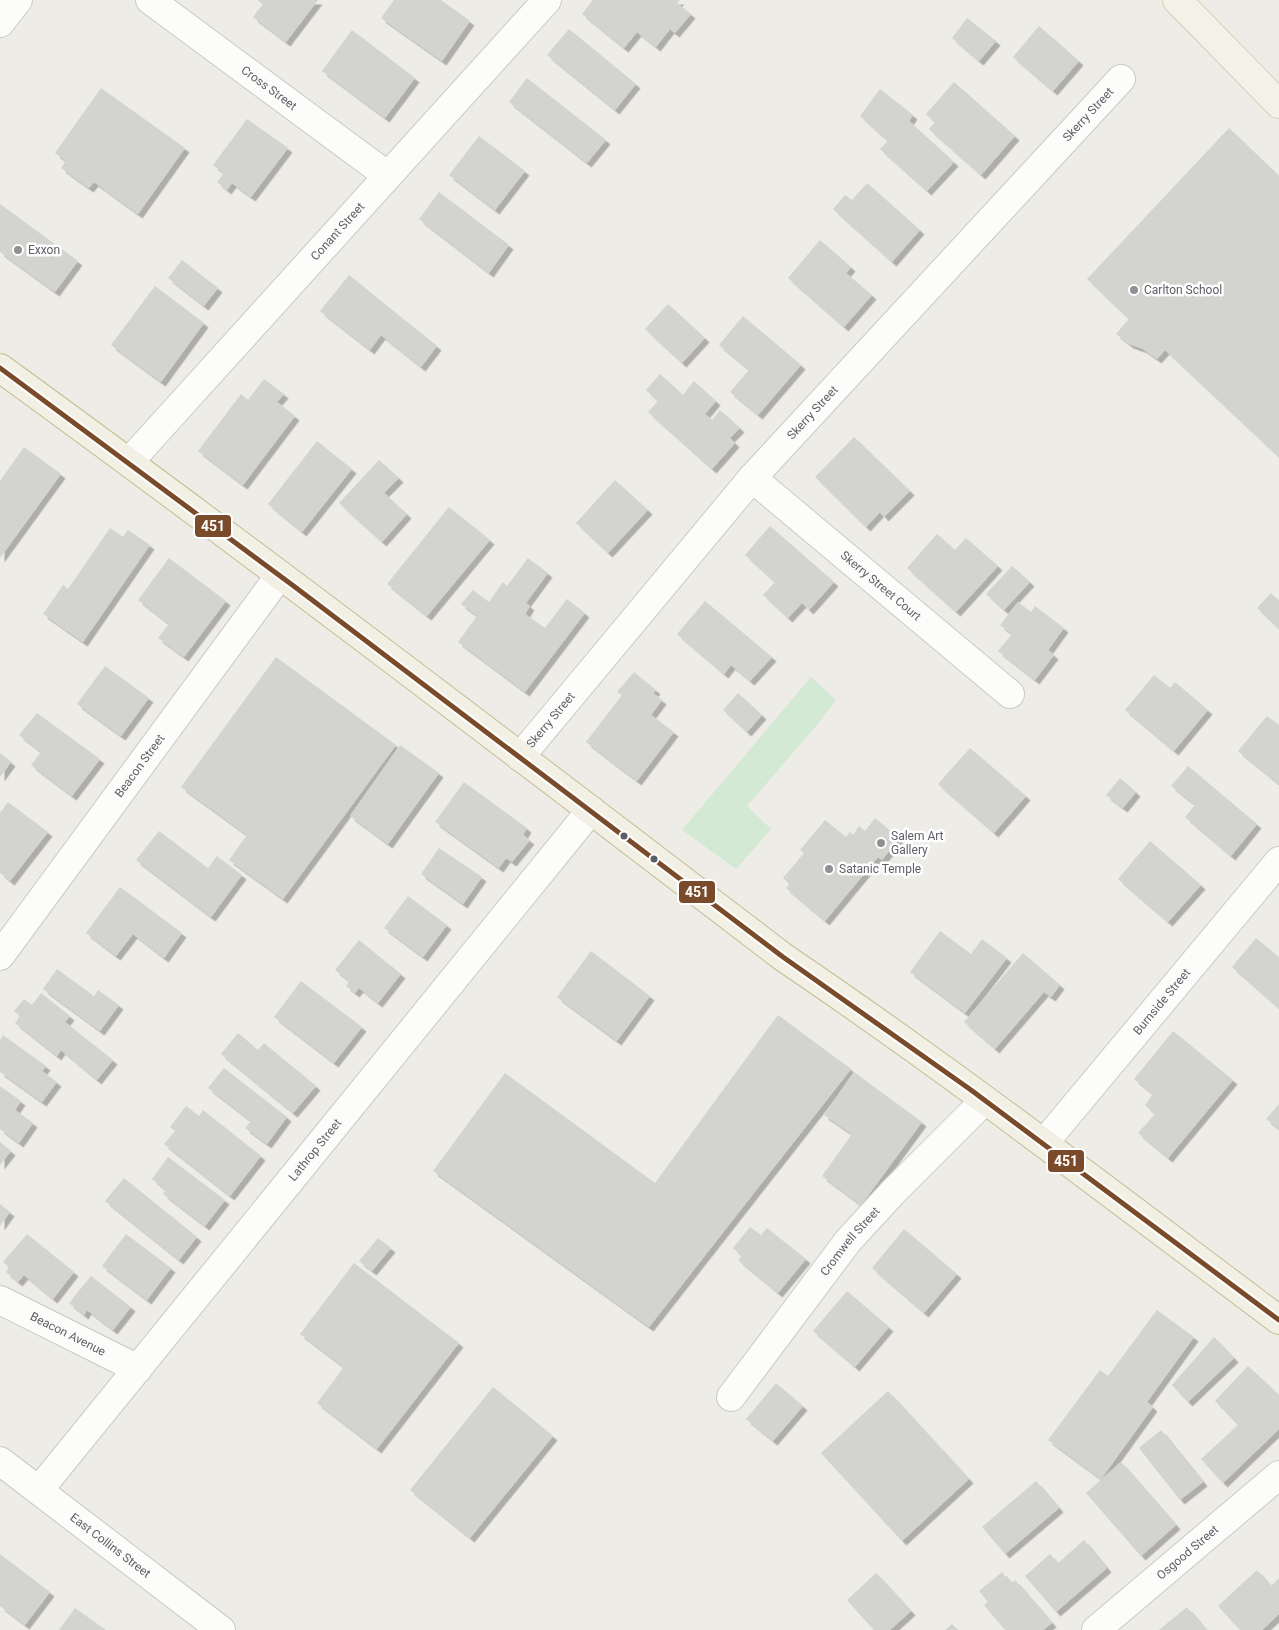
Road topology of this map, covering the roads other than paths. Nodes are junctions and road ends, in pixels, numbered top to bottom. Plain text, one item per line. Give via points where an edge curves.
1 (18, 0) edge
2 (150, 0) edge
3 (547, 0) edge
4 (1177, 0) edge
5 (0, 23) edge
6 (1121, 79) dead end
7 (1279, 104) edge
8 (388, 176) junction
9 (0, 368) edge
10 (129, 462) junction
11 (752, 478) junction
12 (280, 575) junction
13 (1010, 694) dead end
14 (520, 757) junction
15 (592, 810) junction
16 (1279, 861) edge
17 (0, 956) edge
18 (985, 1100) junction
19 (1044, 1143) junction
20 (0, 1300) edge
21 (1279, 1320) edge
22 (138, 1369) junction
23 (731, 1397) dead end
24 (0, 1461) edge
25 (1279, 1475) edge
26 (39, 1490) junction
27 (221, 1630) edge
28 (1096, 1630) edge

1 - 5 street
2 - 8 street, Cross Street
3 - 8 street, Conant Street
4 - 7 main road
6 - 11 street, Skerry Street
8 - 10 street, Conant Street
9 - 10 highway
10 - 12 highway
11 - 13 street, Skerry Street Court
11 - 14 street, Skerry Street
12 - 14 highway
12 - 17 street, Beacon Street
14 - 15 highway
15 - 18 highway via 783,957
15 - 22 street, Lathrop Street
16 - 19 street, Burnside Street
18 - 19 highway
18 - 23 street, Cromwell Street via 848,1242
19 - 21 highway
20 - 22 street, Beacon Avenue
22 - 26 street, Lathrop Street
24 - 26 street, East Collins Street
25 - 28 street, Osgood Street
26 - 27 street, East Collins Street

